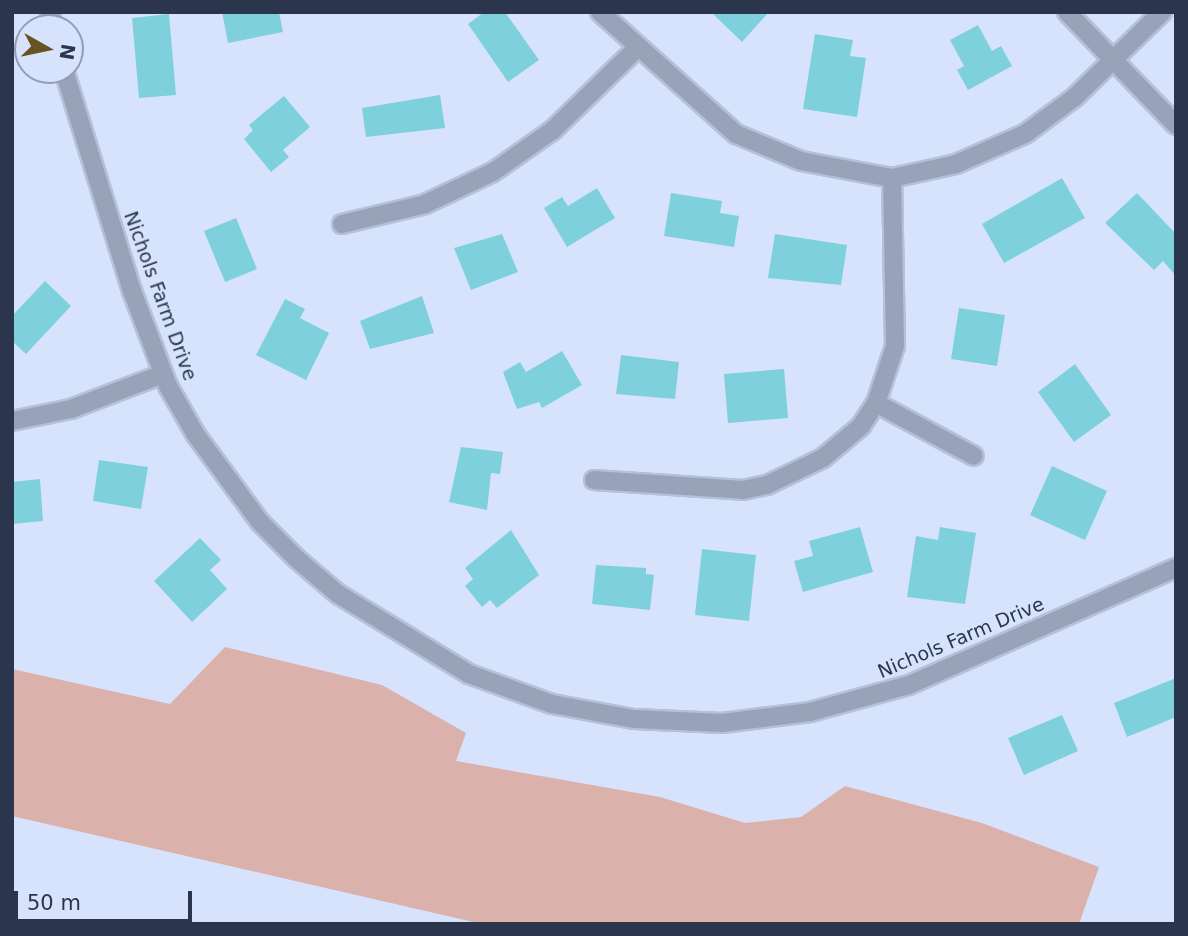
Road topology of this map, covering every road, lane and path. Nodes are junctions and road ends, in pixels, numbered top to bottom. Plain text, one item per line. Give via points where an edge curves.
1 (600, 12) edge
2 (1067, 12) edge
3 (1162, 12) edge
4 (636, 49) junction
5 (1108, 60) junction
6 (69, 84) edge
7 (1176, 125) edge
8 (892, 178) junction
9 (342, 224) dead end
10 (163, 374) junction
11 (876, 403) junction
12 (12, 421) edge
13 (974, 456) dead end
14 (594, 480) dead end
15 (1176, 568) edge

1 - 4 street
2 - 5 street
3 - 5 street
4 - 8 street via 736,134 801,161
4 - 9 street via 553,130 493,173 425,204
5 - 7 street
5 - 8 street via 1075,97 1025,134 956,164
6 - 10 street, Nichols Farm Drive
8 - 11 street via 895,346
10 - 12 street via 71,408
10 - 15 street, Nichols Farm Drive via 230,484 260,522 338,594 469,674 579,709 634,719 722,723 855,702 909,685
11 - 13 street
11 - 14 street via 861,426 823,458 767,485 743,490

